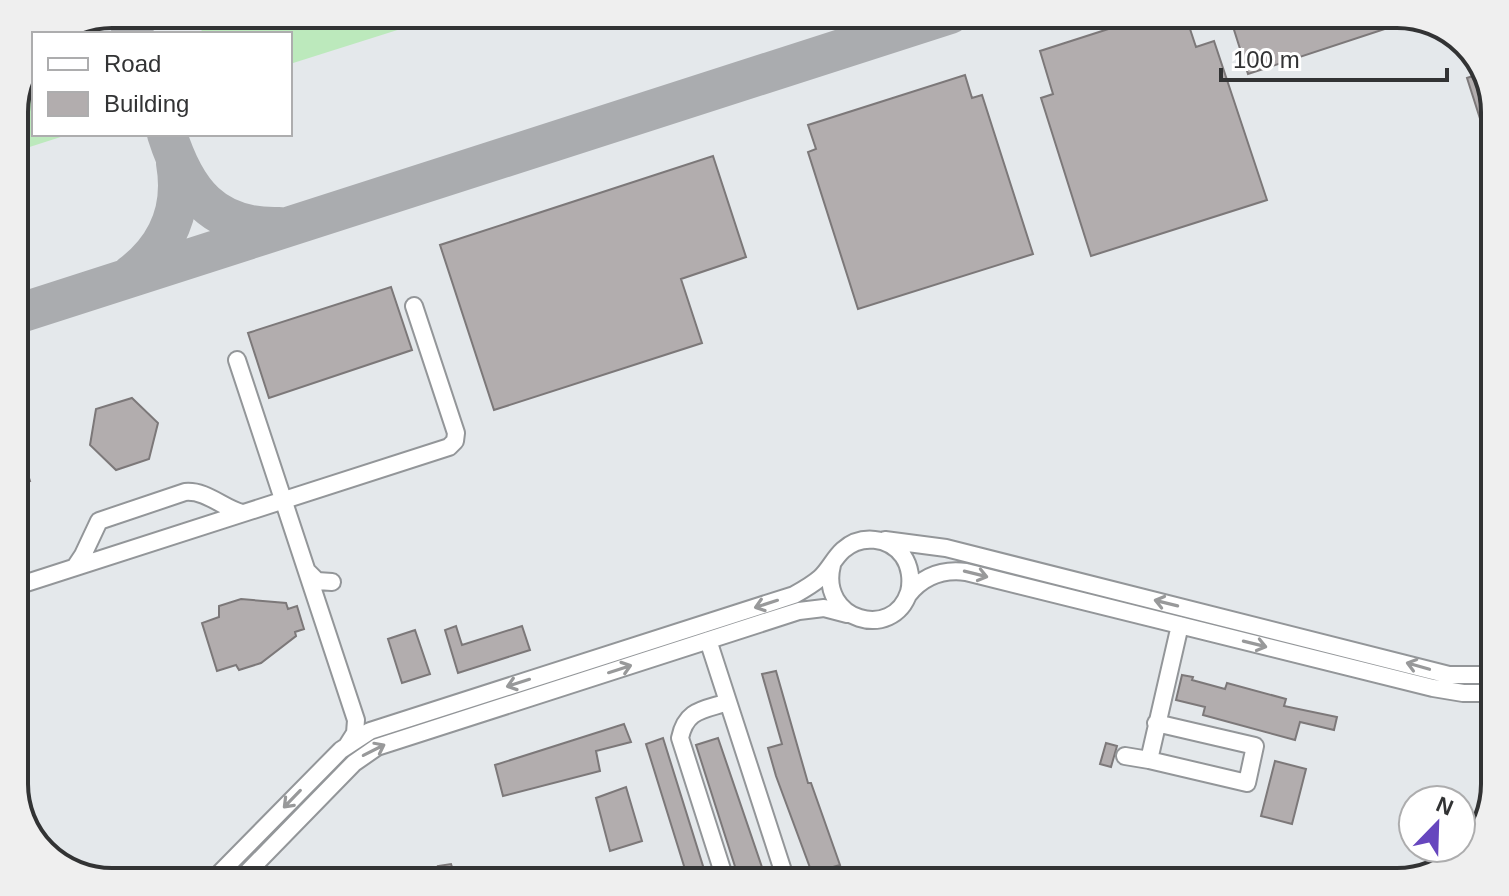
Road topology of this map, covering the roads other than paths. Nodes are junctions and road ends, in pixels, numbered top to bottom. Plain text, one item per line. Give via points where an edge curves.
1 (414, 306) dead end
2 (237, 360) dead end
3 (284, 500) junction
4 (217, 503) junction
5 (242, 513) junction
6 (213, 523) junction
7 (874, 539) junction
8 (88, 544) junction
9 (101, 559) junction
10 (832, 565) junction
11 (75, 567) junction
12 (28, 582) edge
13 (907, 597) junction
14 (851, 615) junction
15 (1180, 625) junction
16 (708, 640) junction
17 (1481, 677) edge
18 (1481, 693) edge
19 (728, 702) junction
20 (356, 720) junction
21 (401, 721) junction
22 (1156, 723) junction
23 (380, 728) junction
24 (405, 738) junction
25 (346, 745) junction
26 (1125, 756) dead end
27 (1149, 760) junction
28 (225, 868) edge
29 (252, 868) edge
30 (722, 868) edge
31 (782, 868) edge

1 - 3 street via 456,433 453,444
2 - 3 street
3 - 5 street
3 - 20 street
4 - 5 street
4 - 6 street via 220,517
4 - 8 street via 185,492 102,519
5 - 6 street
6 - 9 street
7 - 10 street via 853,543
7 - 13 street via 902,555 910,575
17 -> 7 street via 1449,675 946,548
8 - 9 street via 91,555
8 - 11 street
9 - 11 street
10 - 14 street via 832,594
10 -> 21 street via 794,595
11 - 12 street
13 - 14 street via 883,618
13 -> 15 street via 927,578 956,570
14 - 16 street via 807,609
15 -> 18 street via 1433,688
15 - 22 street
16 - 19 street
24 -> 16 street
19 - 30 street via 691,714 680,738
19 - 31 street
20 - 23 street via 366,728
20 - 25 street
21 - 23 street
21 - 24 street
22 - 27 street
22 - 27 street via 1255,746 1247,783
23 - 25 street
29 -> 24 street via 361,757
25 -> 28 street
26 - 27 street

